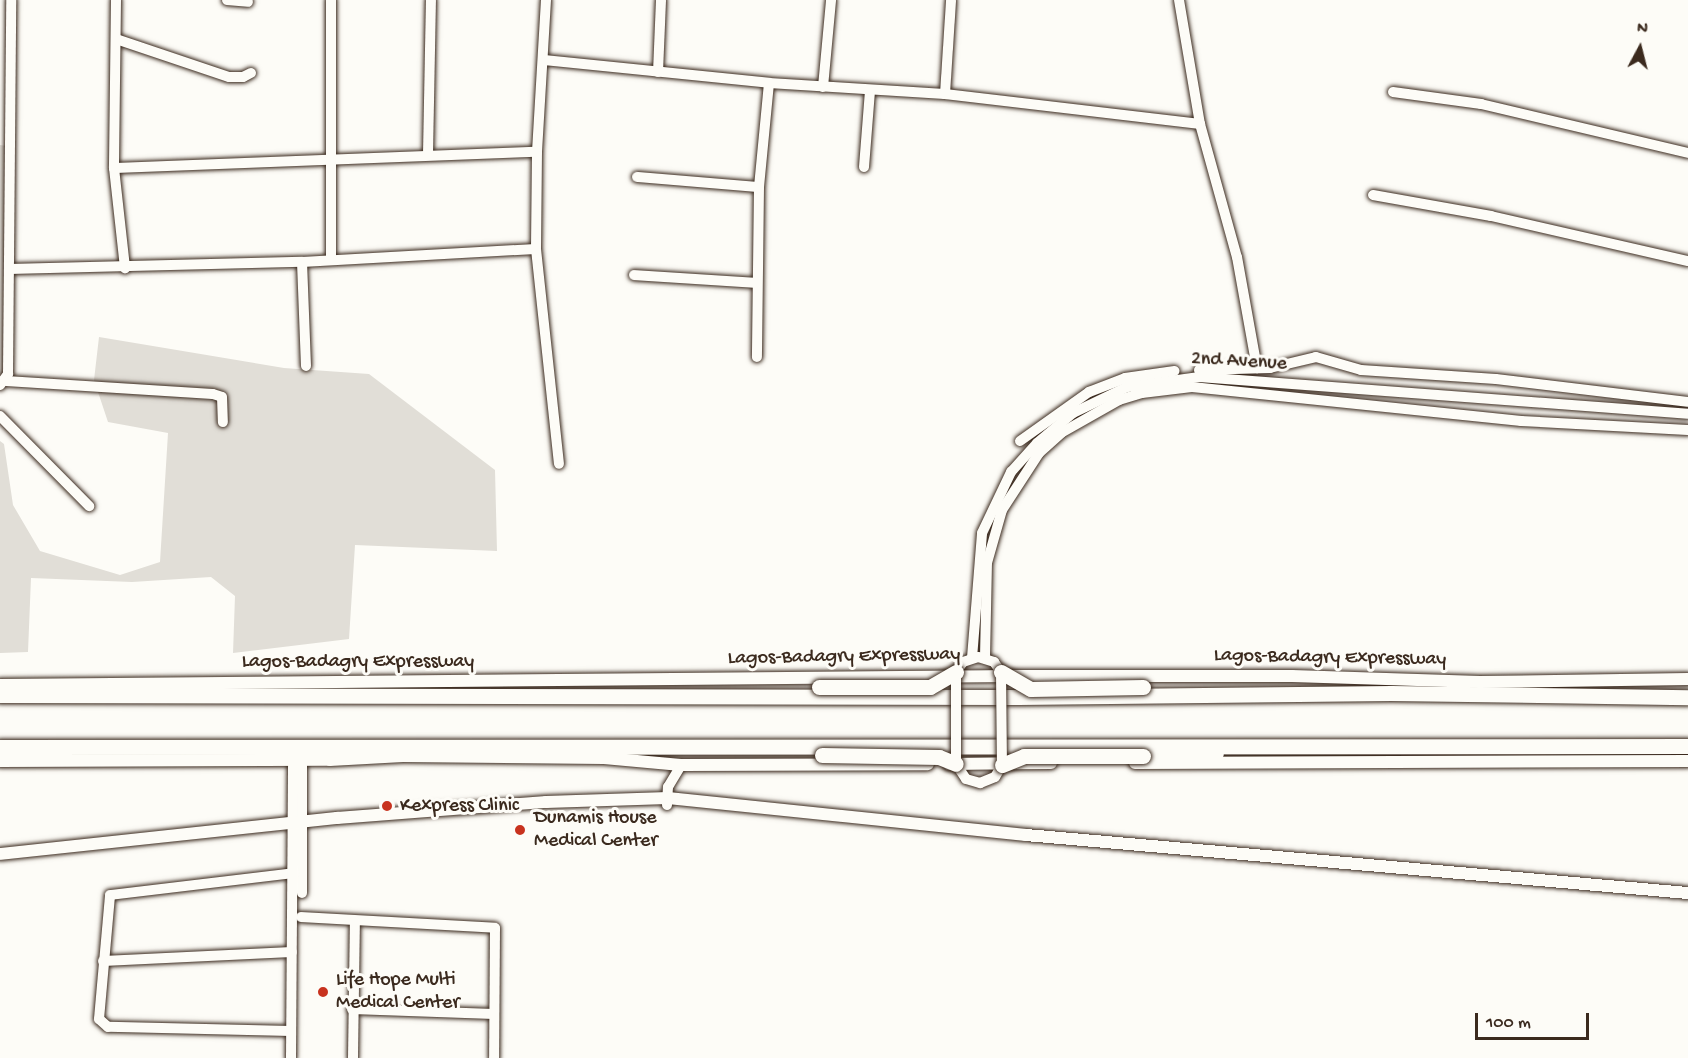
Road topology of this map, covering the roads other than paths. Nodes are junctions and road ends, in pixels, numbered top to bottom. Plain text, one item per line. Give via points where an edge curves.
1 (11, 0) edge
2 (117, 0) edge
3 (227, 0) edge
4 (330, 0) edge
5 (432, 0) edge
6 (546, 0) edge
7 (661, 0) edge
8 (831, 0) edge
9 (951, 0) edge
10 (1179, 0) edge
11 (248, 2) dead end
12 (116, 39) junction
13 (544, 60) junction
14 (251, 72) dead end
15 (658, 72) junction
16 (769, 83) junction
17 (824, 87) junction
18 (870, 91) junction
19 (1393, 92) dead end
20 (945, 94) junction
21 (1200, 124) junction
22 (537, 152) junction
23 (1688, 153) edge
24 (428, 154) junction
25 (330, 157) junction
26 (864, 167) dead end
27 (114, 168) junction
28 (637, 177) dead end
29 (759, 187) junction
30 (1373, 195) dead end
31 (536, 249) junction
32 (331, 260) junction
33 (1688, 261) edge
34 (302, 262) junction
35 (125, 268) junction
36 (9, 269) junction
37 (634, 275) dead end
38 (757, 284) junction
39 (757, 357) dead end
40 (306, 366) dead end
41 (1257, 369) junction
42 (3, 383) edge
43 (1688, 402) edge
44 (1688, 414) edge
45 (0, 416) edge
46 (223, 422) dead end
47 (1688, 430) edge
48 (1020, 441) dead end
49 (1038, 448) junction
50 (559, 464) dead end
51 (89, 506) dead end
52 (985, 657) junction
53 (972, 658) junction
54 (956, 672) junction
55 (1001, 672) junction
56 (1688, 679) edge
57 (0, 685) edge
58 (1391, 693) junction
59 (0, 694) edge
60 (525, 697) junction
61 (1688, 697) edge
62 (542, 744) junction
63 (1377, 744) junction
64 (1688, 746) edge
65 (0, 747) edge
66 (298, 760) junction
67 (0, 761) edge
68 (1688, 761) edge
69 (956, 764) junction
70 (681, 765) junction
71 (1002, 765) junction
72 (668, 802) junction
73 (299, 825) junction
74 (0, 854) edge
75 (0, 860) edge
76 (295, 873) junction
77 (1688, 895) edge
78 (301, 917) junction
79 (355, 922) junction
80 (292, 952) junction
81 (103, 961) junction
82 (352, 1009) junction
83 (494, 1014) junction
84 (291, 1031) junction
85 (291, 1058) edge
86 (297, 1058) edge
87 (352, 1058) edge
88 (494, 1058) edge

1 - 36 street
2 - 12 street
3 - 11 street
4 - 25 street
5 - 24 street
6 - 13 street
7 - 15 street
8 - 17 street
9 - 20 street
10 - 21 street
12 - 14 street via 230,77 243,77
12 - 27 street
13 - 15 street
13 - 22 street
15 - 16 street
16 - 17 street
16 - 29 street
17 - 18 street
18 - 20 street
18 - 26 street
19 - 23 street via 1481,104
20 - 21 street
21 - 41 street via 1237,257
22 - 24 street
22 - 31 street
24 - 25 street
25 - 27 street
25 - 32 street
27 - 35 street
28 - 29 street
29 - 38 street
30 - 33 street via 1491,216
31 - 32 street
31 - 50 street
32 - 34 street
34 - 35 street
34 - 40 street
35 - 36 street
36 - 42 street
37 - 38 street
38 - 39 street
41 - 43 street via 1316,357 1361,370 1496,379
41 - 48 street via 1159,372 1125,378 1089,392
42 - 46 street via 213,394 222,397
44 - 49 street, 2nd Avenue via 1177,377 1127,387 1102,398 1073,413
45 - 51 street
47 - 49 street, 2nd Avenue via 1521,421 1192,387 1119,400
49 - 52 street, 2nd Avenue via 992,536 987,563
49 - 53 street, 2nd Avenue via 1011,472 982,532
52 - 53 street
52 - 55 street
53 - 54 street
54 - 60 highway, bridge via 945,682 930,687
54 - 69 street, bridge
55 - 58 highway, bridge via 1031,689 1143,687
55 - 71 street, bridge
56 - 57 main road, Lagos-Badagry Expressway via 1480,682 1292,676 1021,676
58 - 60 highway, Lagos-Badagry Expressway
58 - 61 highway, Lagos-Badagry Expressway
59 - 60 highway, Lagos-Badagry Expressway
62 - 63 highway
62 - 65 highway
62 - 69 highway, bridge via 939,757
63 - 64 highway
63 - 71 highway, bridge via 1143,756 1024,756
66 - 67 main road
66 - 70 main road via 414,756 604,758
66 - 73 street
68 - 70 main road
69 - 71 street via 966,779 980,783 995,777
70 - 72 street via 668,788
72 - 73 main road via 546,802
72 - 77 main road
73 - 74 main road
73 - 75 main road
73 - 76 street
73 - 78 street
76 - 80 street
76 - 81 street via 110,895
78 - 79 street
78 - 86 street
79 - 82 street
79 - 83 street via 495,928
80 - 81 street
80 - 84 street
81 - 84 street via 99,1018 108,1027
82 - 83 street
82 - 87 street
83 - 88 street
84 - 85 street

